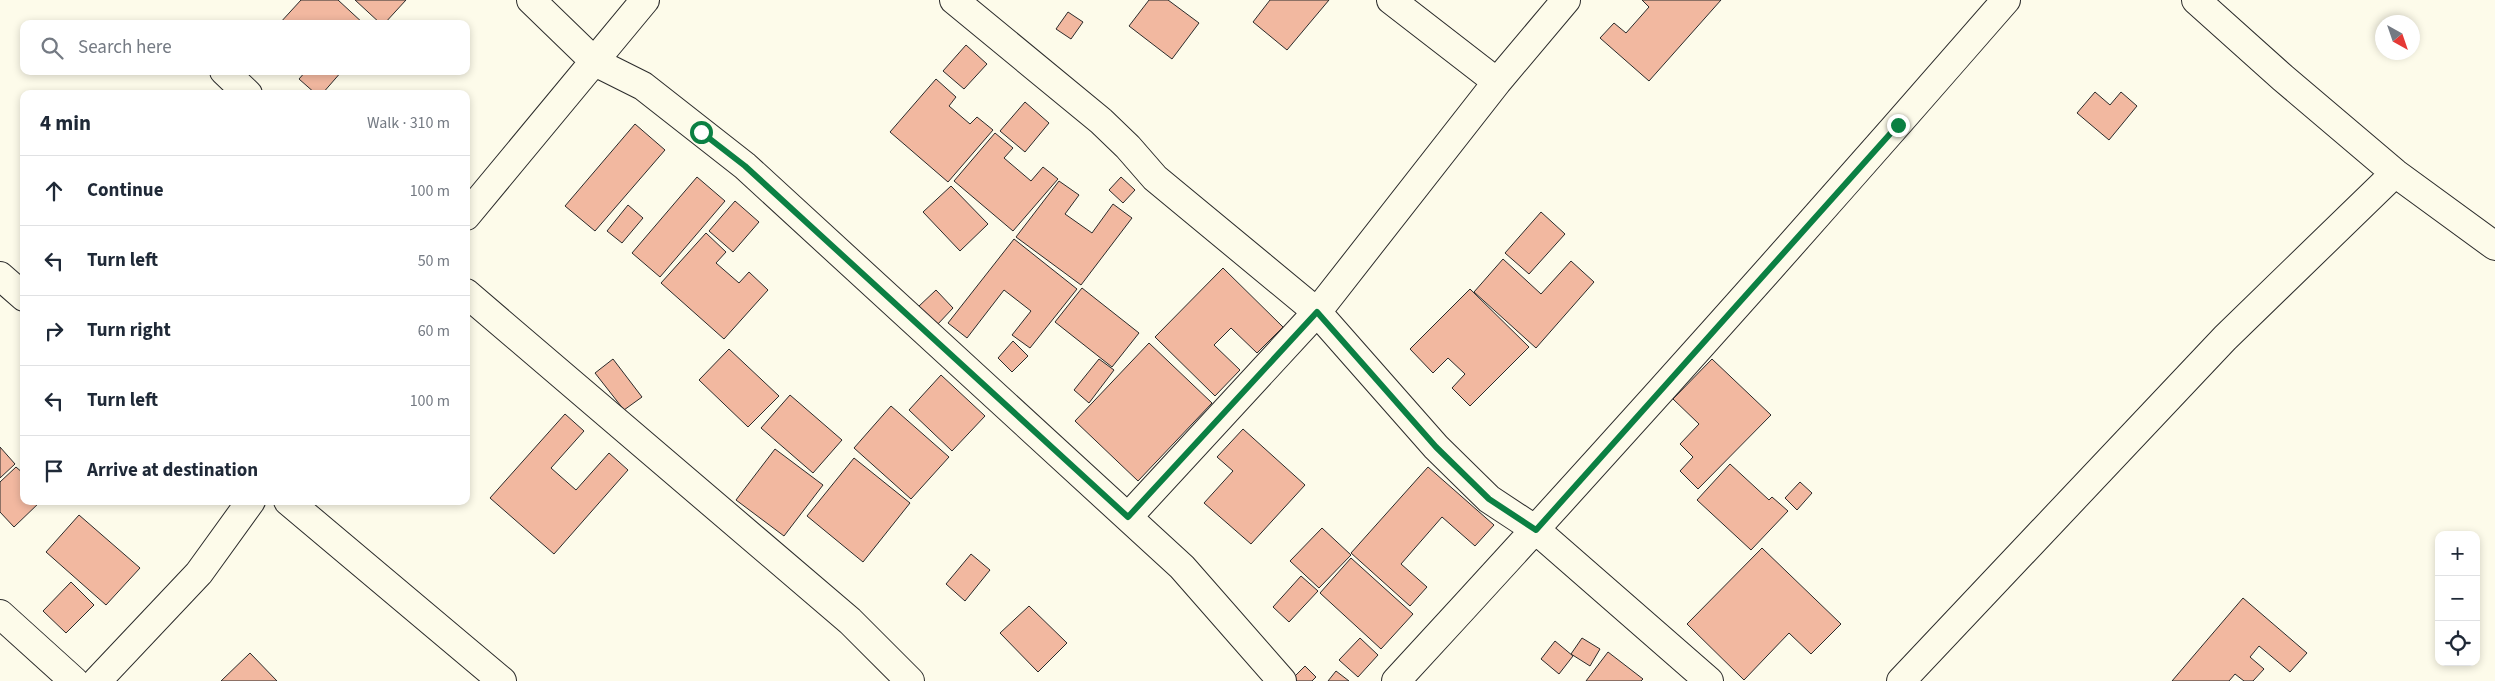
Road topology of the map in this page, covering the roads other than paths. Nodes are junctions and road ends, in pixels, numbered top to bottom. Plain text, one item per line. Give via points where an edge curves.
1 (531, 0) edge
2 (645, 0) edge
3 (954, 0) edge
4 (1391, 0) edge
5 (1566, 0) edge
6 (2006, 0) edge
7 (2196, 0) edge
8 (595, 62) junction
9 (228, 75) edge
10 (1497, 82) junction
11 (244, 90) edge
12 (2395, 173) junction
13 (470, 211) edge
14 (2495, 246) edge
15 (0, 276) edge
16 (20, 293) edge
17 (470, 296) edge
18 (1317, 312) junction
19 (249, 505) edge
20 (293, 505) edge
21 (1128, 517) junction
22 (1536, 530) junction
23 (0, 614) edge
24 (74, 681) edge
25 (97, 681) edge
26 (502, 681) edge
27 (910, 681) edge
28 (1282, 681) edge
29 (1396, 681) edge
30 (1708, 681) edge
31 (1902, 681) edge

1 - 8 street
2 - 8 street
3 - 18 street via 1101,121 1155,178
4 - 10 street
5 - 10 street
6 - 22 street
7 - 12 street
8 - 13 street
8 - 21 street via 655,94 745,166
9 - 11 street
10 - 18 street
12 - 14 street
12 - 31 street via 2224,338
15 - 16 street
17 - 27 street via 850,621
18 - 21 street
18 - 22 street via 1436,447 1489,499
19 - 25 street via 199,573
20 - 26 street
21 - 28 street via 1182,567
22 - 29 street
22 - 30 street
23 - 24 street

